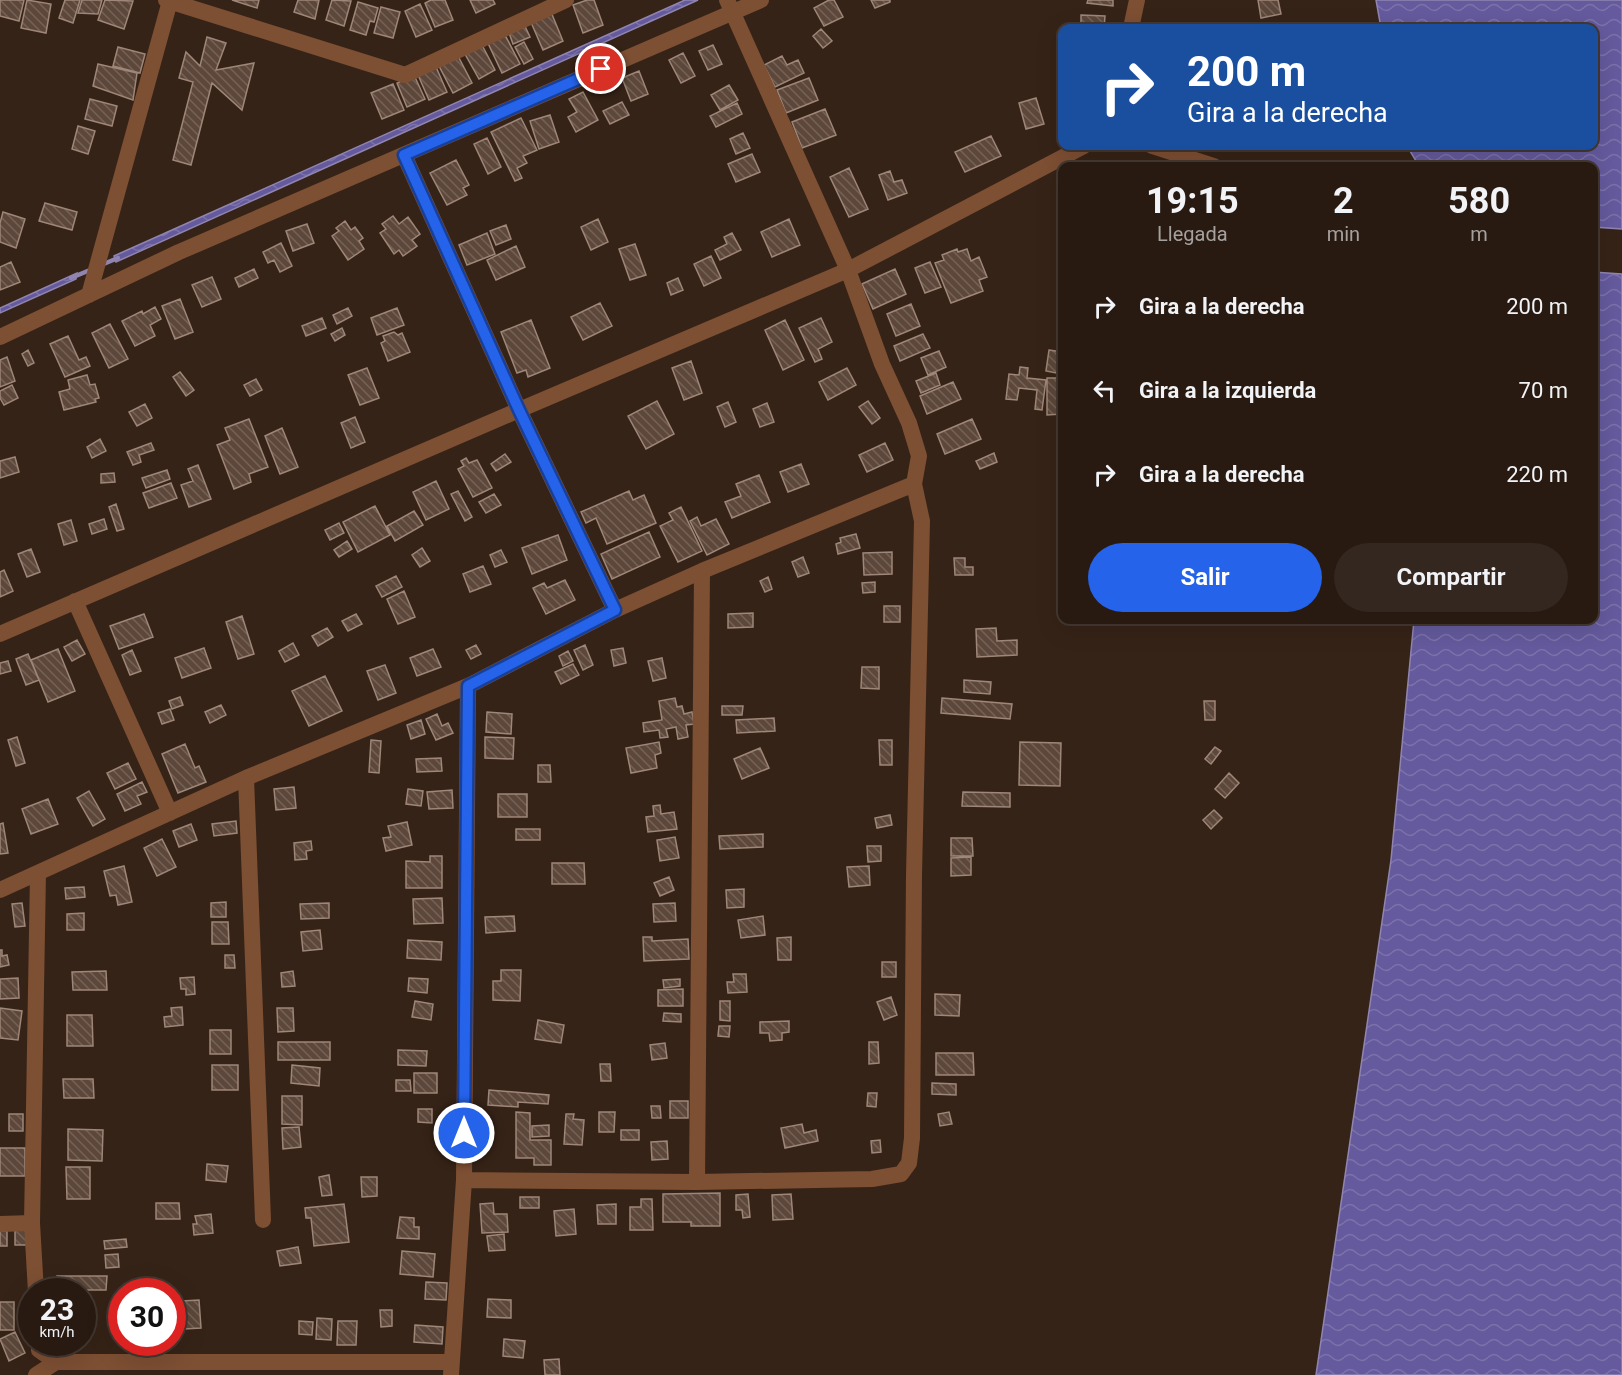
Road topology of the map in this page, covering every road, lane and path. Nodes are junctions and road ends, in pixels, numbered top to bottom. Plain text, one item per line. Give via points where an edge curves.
1 (566, 0) edge
2 (761, 0) edge
3 (1137, 0) edge
4 (168, 1) edge
5 (730, 6) edge
6 (222, 8) edge
7 (1132, 24) edge
8 (1076, 150) edge
9 (1164, 150) edge
10 (404, 155) junction
11 (1202, 162) edge
12 (848, 270) junction
13 (89, 296) junction
14 (0, 337) edge
15 (519, 410) junction
16 (914, 484) junction
17 (702, 571) junction
18 (75, 601) junction
19 (615, 610) junction
20 (0, 634) edge
21 (468, 686) junction
22 (246, 778) junction
23 (170, 813) junction
24 (38, 873) junction
25 (0, 890) edge
26 (464, 1180) junction
27 (697, 1182) junction
28 (263, 1220) dead end
29 (33, 1223) junction
30 (0, 1224) edge
31 (35, 1278) edge
32 (48, 1356) edge
33 (56, 1362) junction
34 (244, 1369) edge
35 (451, 1369) edge
36 (36, 1375) edge

1 - 6 street via 405,75
2 - 5 street
3 - 7 street
4 - 6 street
4 - 13 street
5 - 10 street
5 - 12 street
8 - 12 street
9 - 11 street
10 - 13 street via 179,252
10 - 15 street
12 - 15 street
12 - 16 street via 882,364 909,423 919,456
13 - 14 street
15 - 18 street
15 - 19 street
16 - 17 street
16 - 27 street via 922,521 909,1163 901,1174 872,1179
17 - 19 street
17 - 27 street
18 - 20 street
18 - 23 street
19 - 21 street
21 - 22 street
21 - 26 street
22 - 23 street
22 - 28 street
23 - 24 street
24 - 25 street
24 - 29 street
26 - 27 street
26 - 35 street
29 - 30 street
29 - 31 street
32 - 33 street
33 - 34 street
33 - 36 street
34 - 35 street

